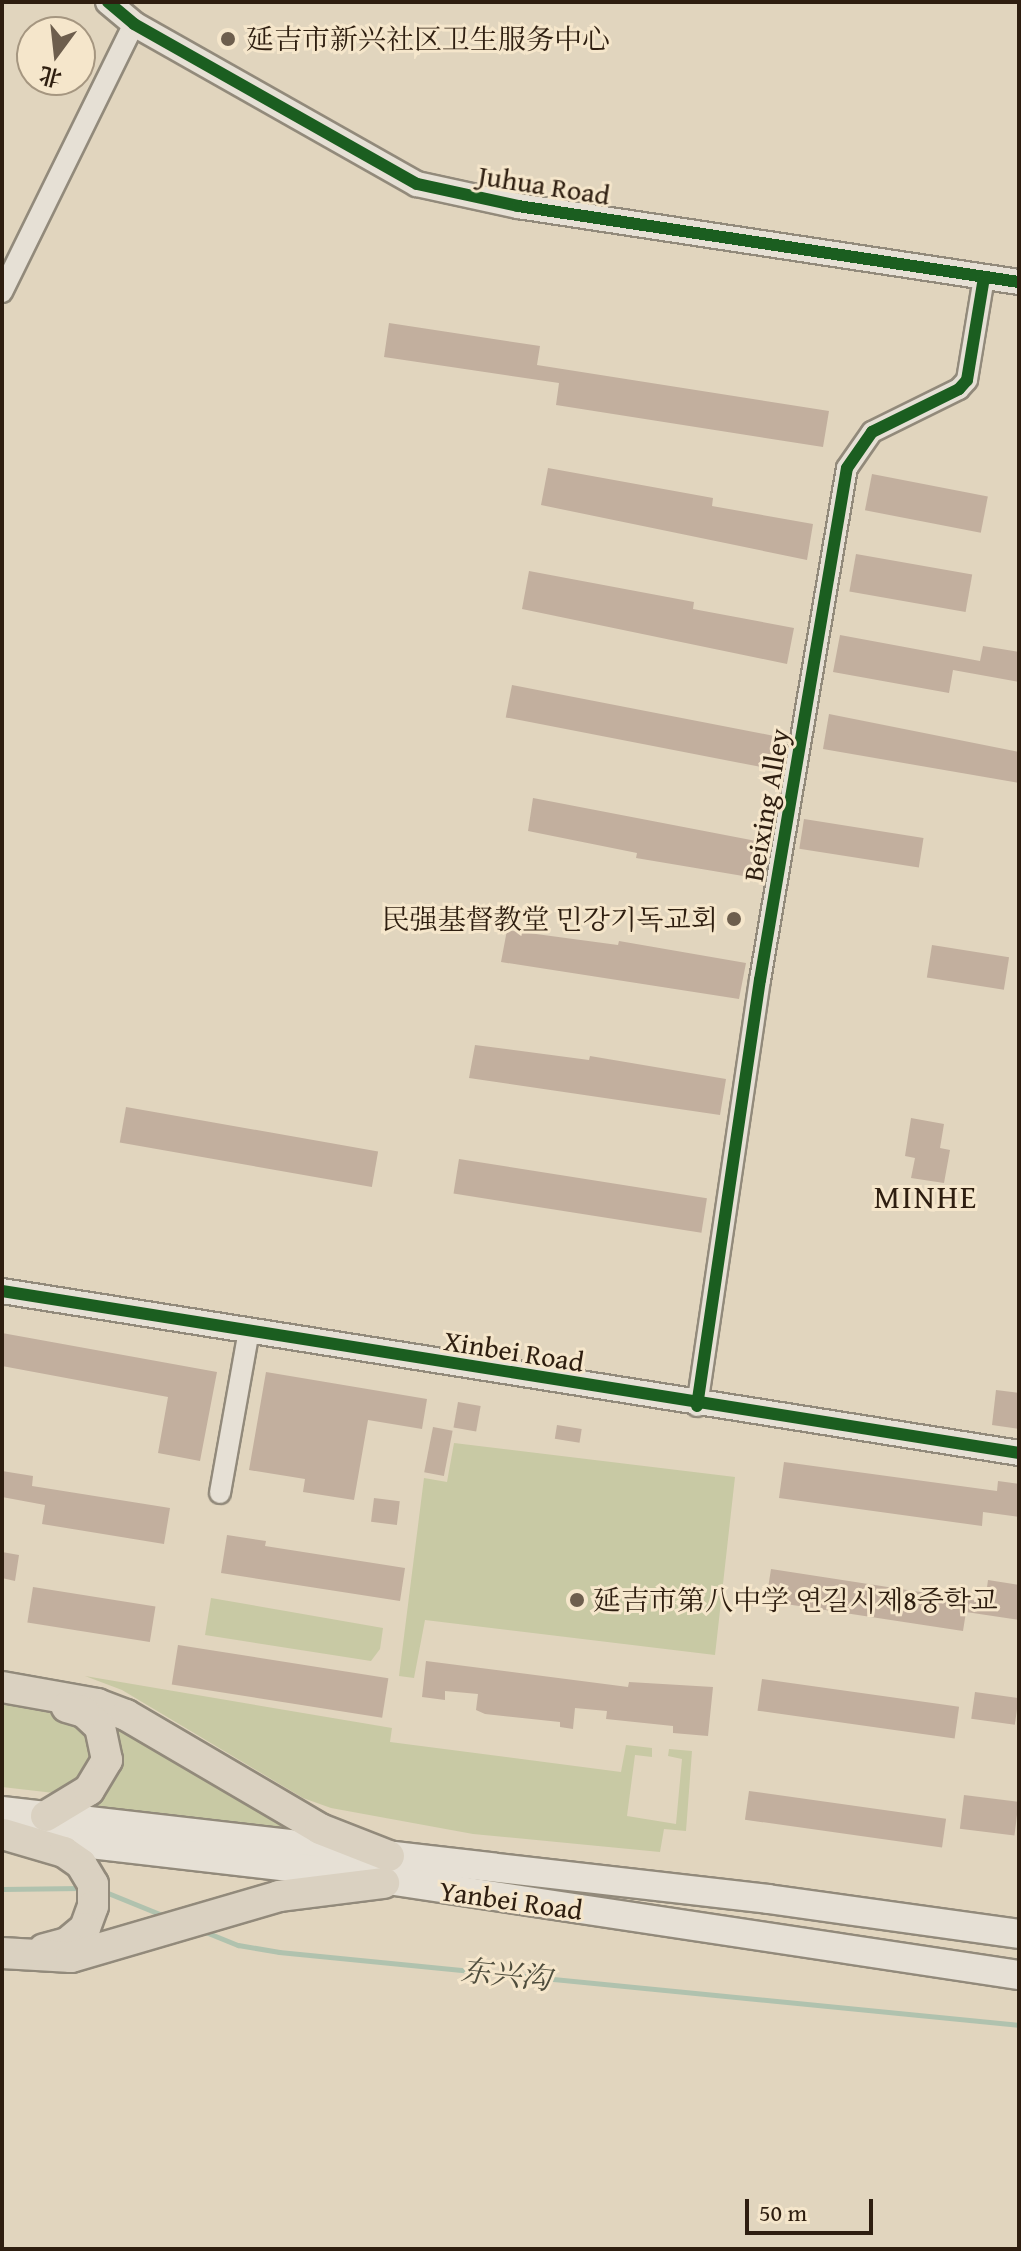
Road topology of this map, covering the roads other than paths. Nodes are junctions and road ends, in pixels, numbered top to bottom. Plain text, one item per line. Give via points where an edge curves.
1 (108, 2) edge
2 (134, 24) junction
3 (984, 277) junction
4 (1019, 282) edge
5 (2, 292) edge
6 (2, 1291) edge
7 (249, 1331) junction
8 (697, 1406) junction
9 (1019, 1453) edge
10 (220, 1493) dead end
11 (2, 1687) edge
12 (2, 1696) edge
13 (46, 1816) junction
14 (2, 1826) edge
15 (386, 1870) junction
16 (1019, 1934) edge
17 (2, 1944) edge
18 (2, 1953) edge
19 (1019, 1975) edge

1 - 2 street, Juhua Road
2 - 3 street, Juhua Road via 438,191
2 - 5 street
3 - 4 street, Juhua Road
3 - 8 street, Beixing Alley via 967,380 959,389 872,432 860,442 847,468 760,980
6 - 7 street, Xinbei Road
7 - 8 street, Xinbei Road
7 - 10 street
8 - 9 street, Xinbei Road
11 - 15 main road via 82,1700 126,1715
12 - 13 main road via 84,1712 105,1737 105,1768 89,1790
13 - 14 main road, Yanbei Road
13 - 15 main road, Yanbei Road
14 - 15 main road, Yanbei Road
14 - 17 main road via 81,1864 94,1894 85,1928 57,1947
15 - 16 main road, Yanbei Road via 768,1899
15 - 18 main road via 71,1957
15 - 19 main road, Yanbei Road

